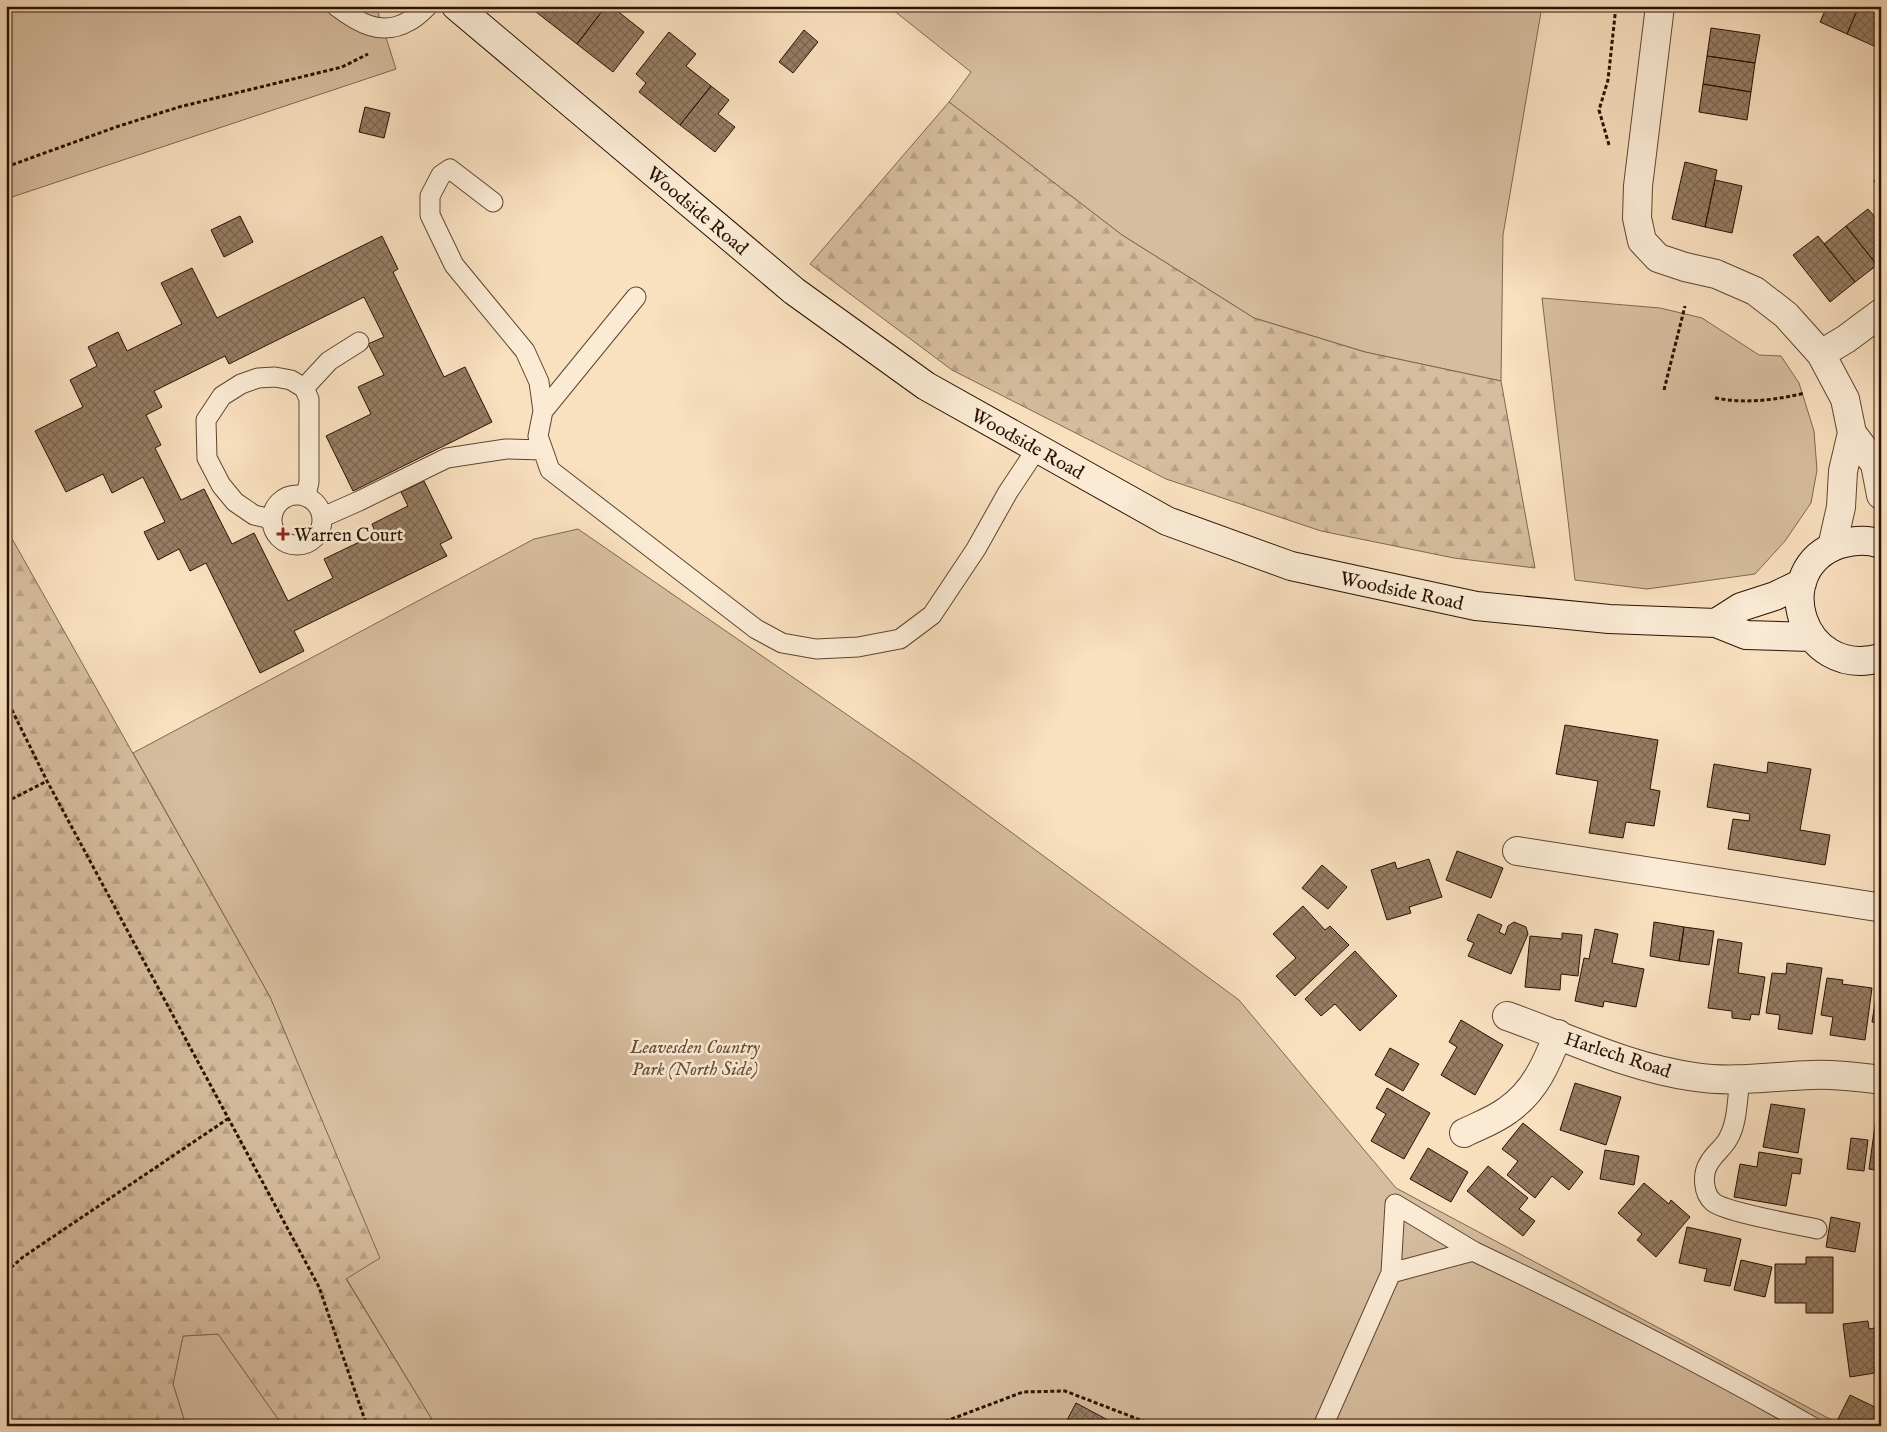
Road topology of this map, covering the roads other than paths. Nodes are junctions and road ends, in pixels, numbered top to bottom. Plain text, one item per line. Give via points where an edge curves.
1 (336, 6) edge
2 (428, 6) edge
3 (456, 6) edge
4 (1660, 6) edge
5 (493, 202) dead end
6 (636, 297) dead end
7 (1881, 313) edge
8 (359, 342) dead end
9 (1821, 354) junction
10 (304, 388) junction
11 (543, 411) junction
12 (1852, 433) junction
13 (1038, 448) junction
14 (543, 450) junction
15 (306, 495) junction
16 (1881, 495) edge
17 (323, 517) junction
18 (271, 519) junction
19 (1881, 544) edge
20 (1832, 547) junction
21 (1802, 583) junction
22 (1716, 623) junction
23 (1811, 637) junction
24 (1881, 658) edge
25 (1517, 851) dead end
26 (1881, 906) edge
27 (1507, 1016) dead end
28 (1558, 1034) junction
29 (1740, 1079) junction
30 (1881, 1080) edge
31 (1464, 1133) dead end
32 (1817, 1229) dead end
33 (1473, 1251) junction
34 (1391, 1272) junction
35 (1323, 1426) edge
36 (1811, 1426) edge

1 - 2 lane via 365,25 383,29 408,22
3 - 13 street, Woodside Road via 794,291 926,386
4 - 9 street via 1638,186 1637,218 1642,241 1658,258 1716,274 1755,291 1786,315
5 - 11 lane via 450,169 441,175 430,196 430,215 454,265 526,351 539,382
6 - 11 lane
7 - 9 street
8 - 10 lane via 329,361
9 - 12 street via 1845,399
10 - 15 lane via 309,399 309,482
10 - 18 lane via 291,380 258,378 222,396 206,420 207,458 221,485 235,502 254,515
11 - 14 lane via 538,436
12 - 16 street via 1875,464
12 - 20 street
13 - 14 lane via 932,615 900,639 858,647 816,649 782,643 756,629 550,470
13 - 22 street, Woodside Road via 1167,521 1291,566 1476,606 1609,618
14 - 17 lane via 506,449 448,458
15 - 17 lane via 316,502
15 - 18 lane via 292,494 276,506
17 - 18 lane via 318,536 305,545 288,544 275,533
19 - 20 street via 1852,540
20 - 21 street via 1819,556
21 - 22 street via 1741,607
21 - 23 street via 1799,602
22 - 23 street, Woodside Road via 1746,636
23 - 24 street via 1837,657 1853,662
25 - 26 street
27 - 28 street, Harlech Road
28 - 29 street, Harlech Road via 1651,1069 1695,1077
28 - 31 street via 1540,1076 1525,1095 1508,1111
29 - 30 street, Harlech Road via 1814,1075
29 - 32 lane via 1734,1126 1728,1140 1708,1164 1704,1181 1707,1195 1715,1203 1733,1210
33 - 34 lane
33 - 34 lane via 1395,1204
33 - 36 lane via 1587,1306
34 - 35 lane

